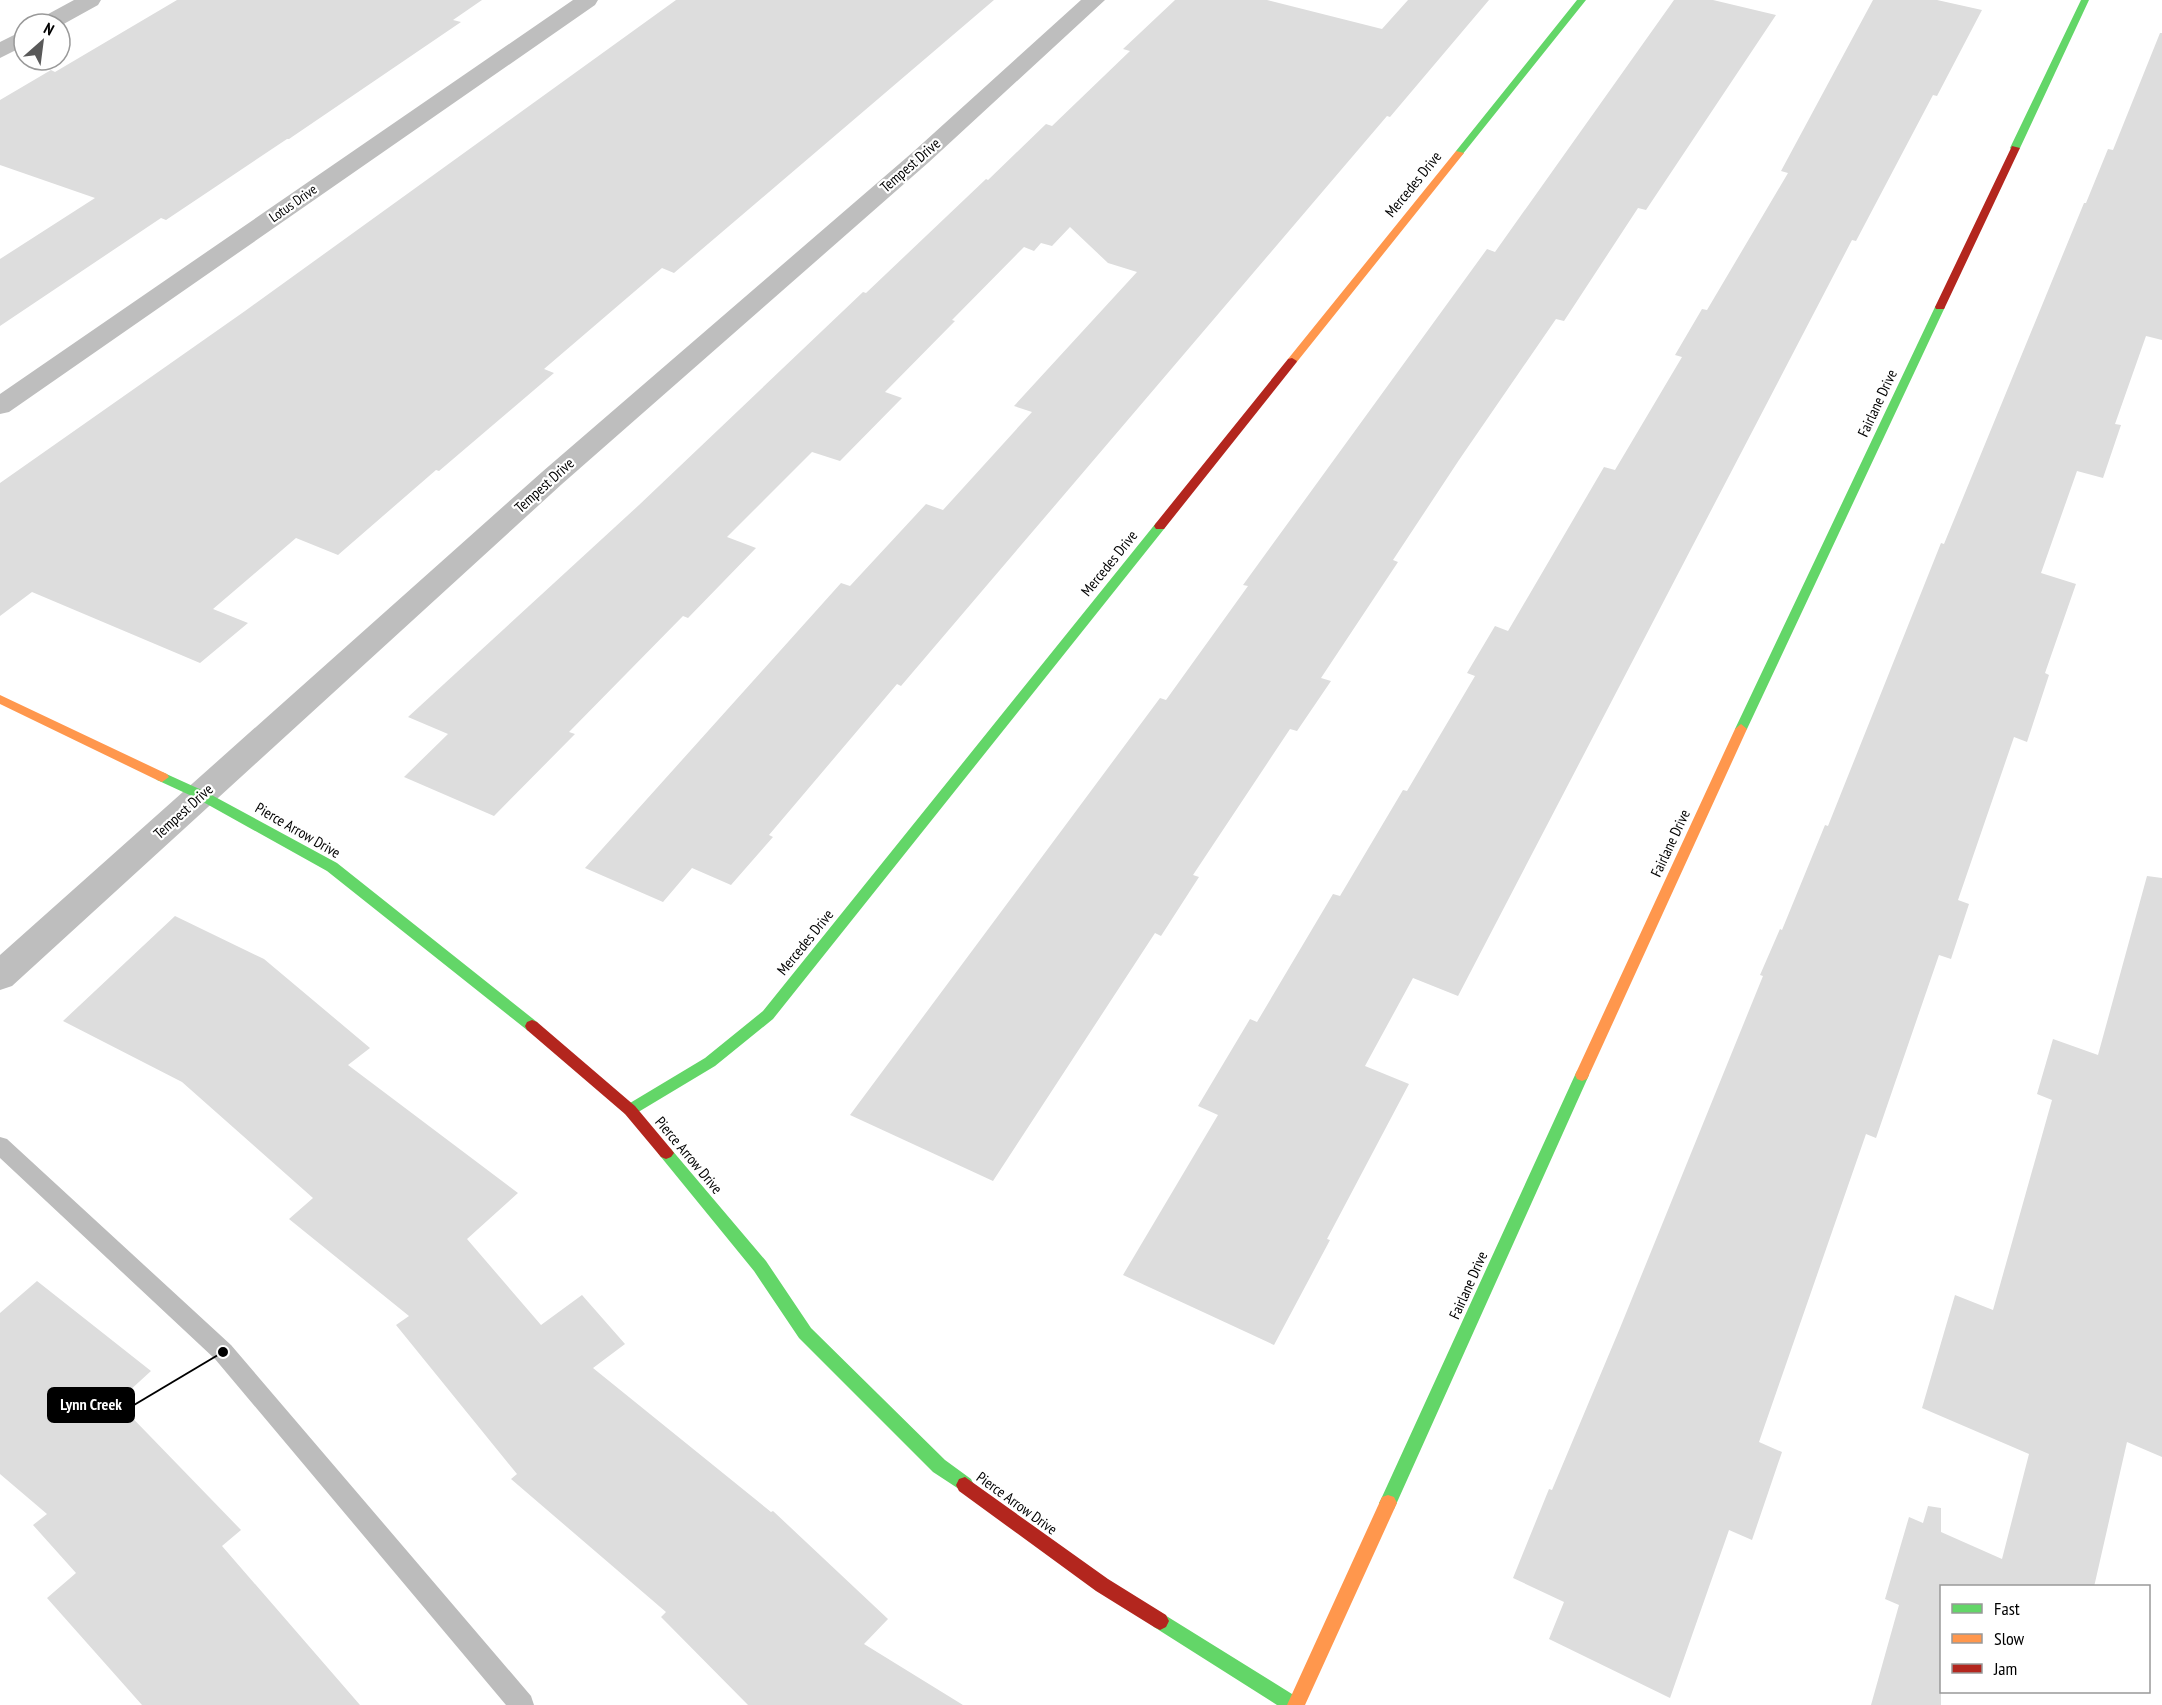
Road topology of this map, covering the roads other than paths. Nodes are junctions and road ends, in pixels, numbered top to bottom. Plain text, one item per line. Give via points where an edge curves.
1 (90, 0) edge
2 (587, 0) edge
3 (1094, 0) edge
4 (1582, 0) edge
5 (2085, 0) edge
6 (68, 12) edge
7 (0, 406) edge
8 (0, 699) edge
9 (201, 795) junction
10 (0, 976) edge
11 (630, 1110) junction
12 (1295, 1705) edge

1 - 6 street
2 - 7 street, Lotus Drive
3 - 9 street, Tempest Drive via 921,157 552,478
4 - 11 street, Mercedes Drive via 768,1015 710,1062
5 - 12 street, Fairlane Drive via 1684,850
8 - 9 street, Pierce Arrow Drive
9 - 10 street, Tempest Drive
9 - 11 street, Pierce Arrow Drive via 332,867 535,1028
11 - 12 street, Pierce Arrow Drive via 760,1266 804,1333 939,1466 1102,1585

